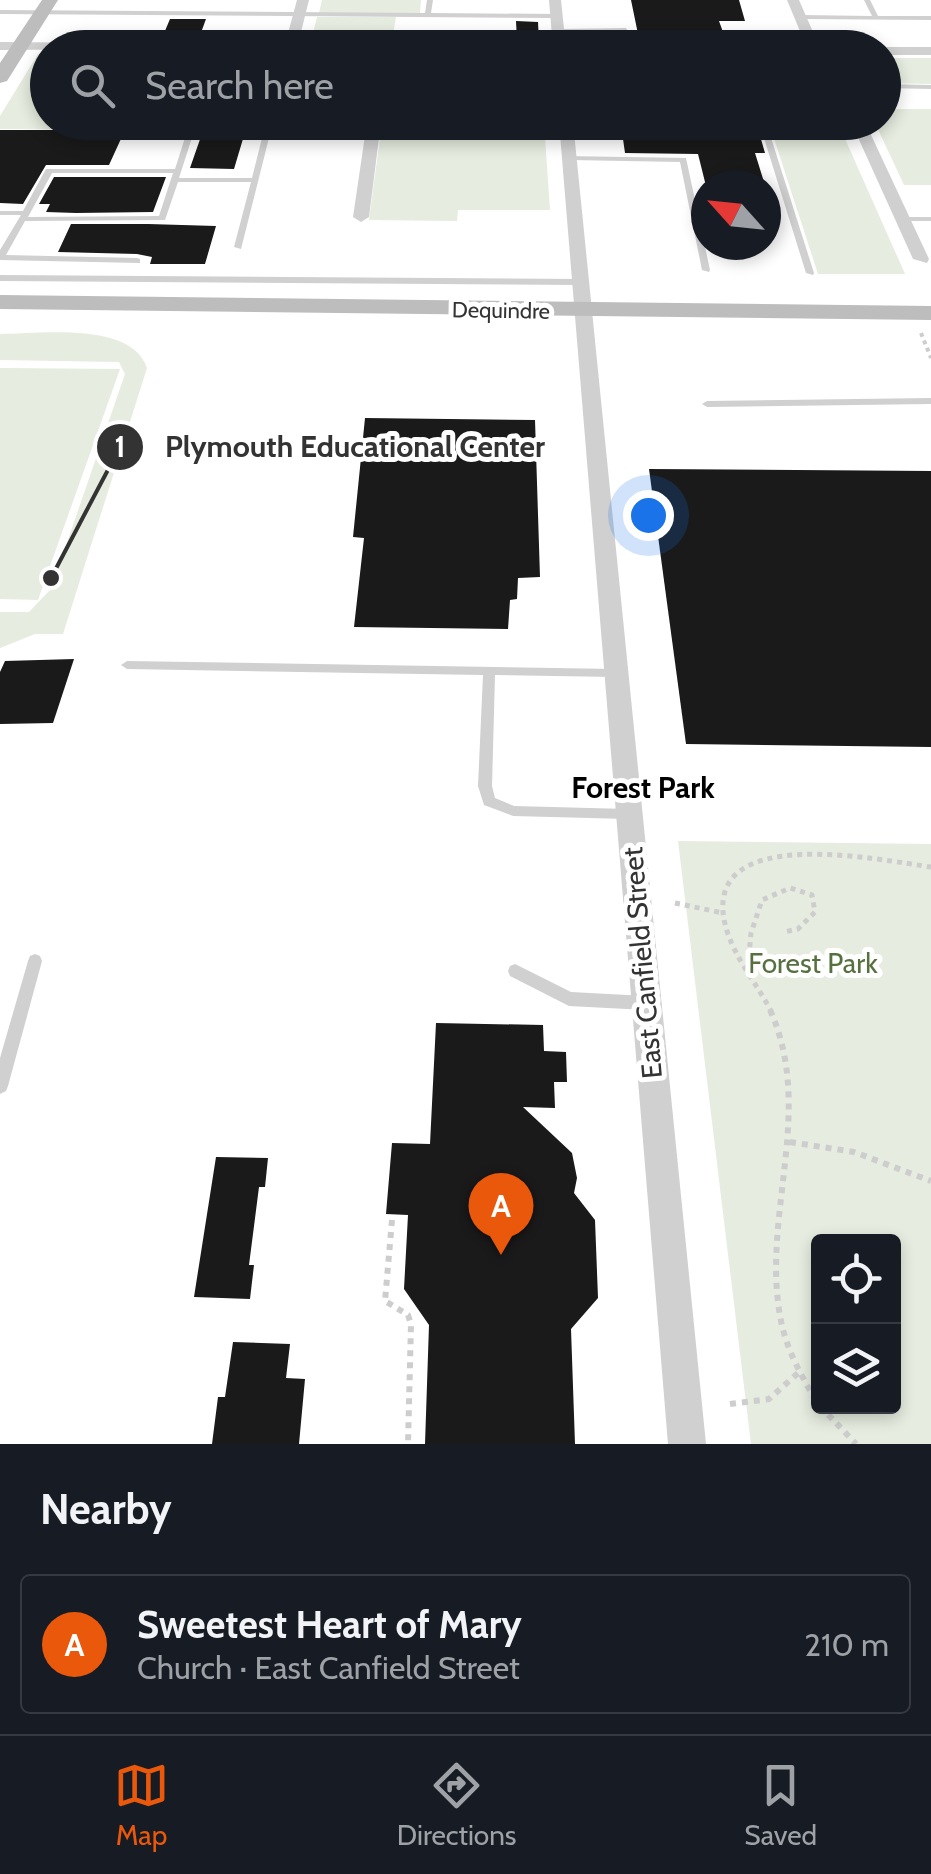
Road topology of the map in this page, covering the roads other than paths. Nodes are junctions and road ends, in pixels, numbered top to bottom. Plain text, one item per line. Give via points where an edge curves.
1 (303, 0) edge
2 (430, 0) edge
3 (556, 0) edge
4 (793, 0) edge
5 (866, 0) edge
6 (46, 6) edge
7 (0, 12) edge
8 (299, 15) junction
9 (428, 15) junction
10 (557, 16) junction
11 (801, 17) junction
12 (876, 18) junction
13 (931, 18) edge
14 (30, 30) edge
15 (295, 30) edge
16 (558, 30) edge
17 (805, 30) edge
18 (30, 31) edge
19 (0, 46) edge
20 (20, 46) junction
21 (30, 46) edge
22 (901, 51) edge
23 (931, 52) edge
24 (0, 77) edge
25 (901, 86) edge
26 (931, 86) edge
27 (188, 140) edge
28 (265, 140) edge
29 (372, 140) edge
30 (568, 140) edge
31 (768, 140) edge
32 (866, 140) edge
33 (570, 158) junction
34 (177, 175) junction
35 (255, 180) junction
36 (0, 213) edge
37 (24, 216) junction
38 (361, 217) dead end
39 (931, 218) edge
40 (901, 219) junction
41 (238, 247) dead end
42 (1, 257) edge
43 (921, 259) dead end
44 (137, 261) dead end
45 (706, 270) dead end
46 (810, 273) dead end
47 (0, 278) edge
48 (581, 282) junction
49 (0, 302) edge
50 (71, 306) junction
51 (584, 311) junction
52 (0, 314) edge
53 (924, 319) edge
54 (931, 400) edge
55 (707, 404) dead end
56 (127, 665) dead end
57 (489, 670) junction
58 (616, 673) junction
59 (628, 814) junction
60 (36, 961) dead end
61 (515, 971) dead end
62 (646, 1002) junction
63 (0, 1086) edge
64 (687, 1444) edge

1 - 8 street
2 - 9 lane
3 - 10 street
4 - 11 street
5 - 12 lane
6 - 7 lane
6 - 8 lane
6 - 14 street
8 - 9 lane
8 - 15 street
9 - 10 lane
10 - 16 street
11 - 12 lane
11 - 17 street
12 - 13 lane
18 - 20 street
19 - 20 street
20 - 21 street
20 - 24 street
22 - 23 street
25 - 26 lane
27 - 34 lane
28 - 35 lane
29 - 38 street
30 - 33 street, East Canfield Street
31 - 46 lane
32 - 40 street
33 - 45 lane via 683,160
33 - 48 street, East Canfield Street
34 - 35 lane
34 - 37 lane via 49,171
34 - 37 lane via 162,218
35 - 41 lane
36 - 37 lane
37 - 42 lane
39 - 40 lane
40 - 43 street
42 - 44 lane
47 - 48 lane
48 - 51 street, East Canfield Street
49 - 50 street, Dequindre
50 - 51 street, Dequindre
50 - 52 street, Dequindre
51 - 53 street, Dequindre
51 - 58 street, East Canfield Street
54 - 55 lane
56 - 57 lane
57 - 58 lane
57 - 59 lane via 489,802 512,811
58 - 59 street, East Canfield Street
59 - 62 street, East Canfield Street
60 - 63 lane
61 - 62 lane via 569,998
62 - 64 street, East Canfield Street

